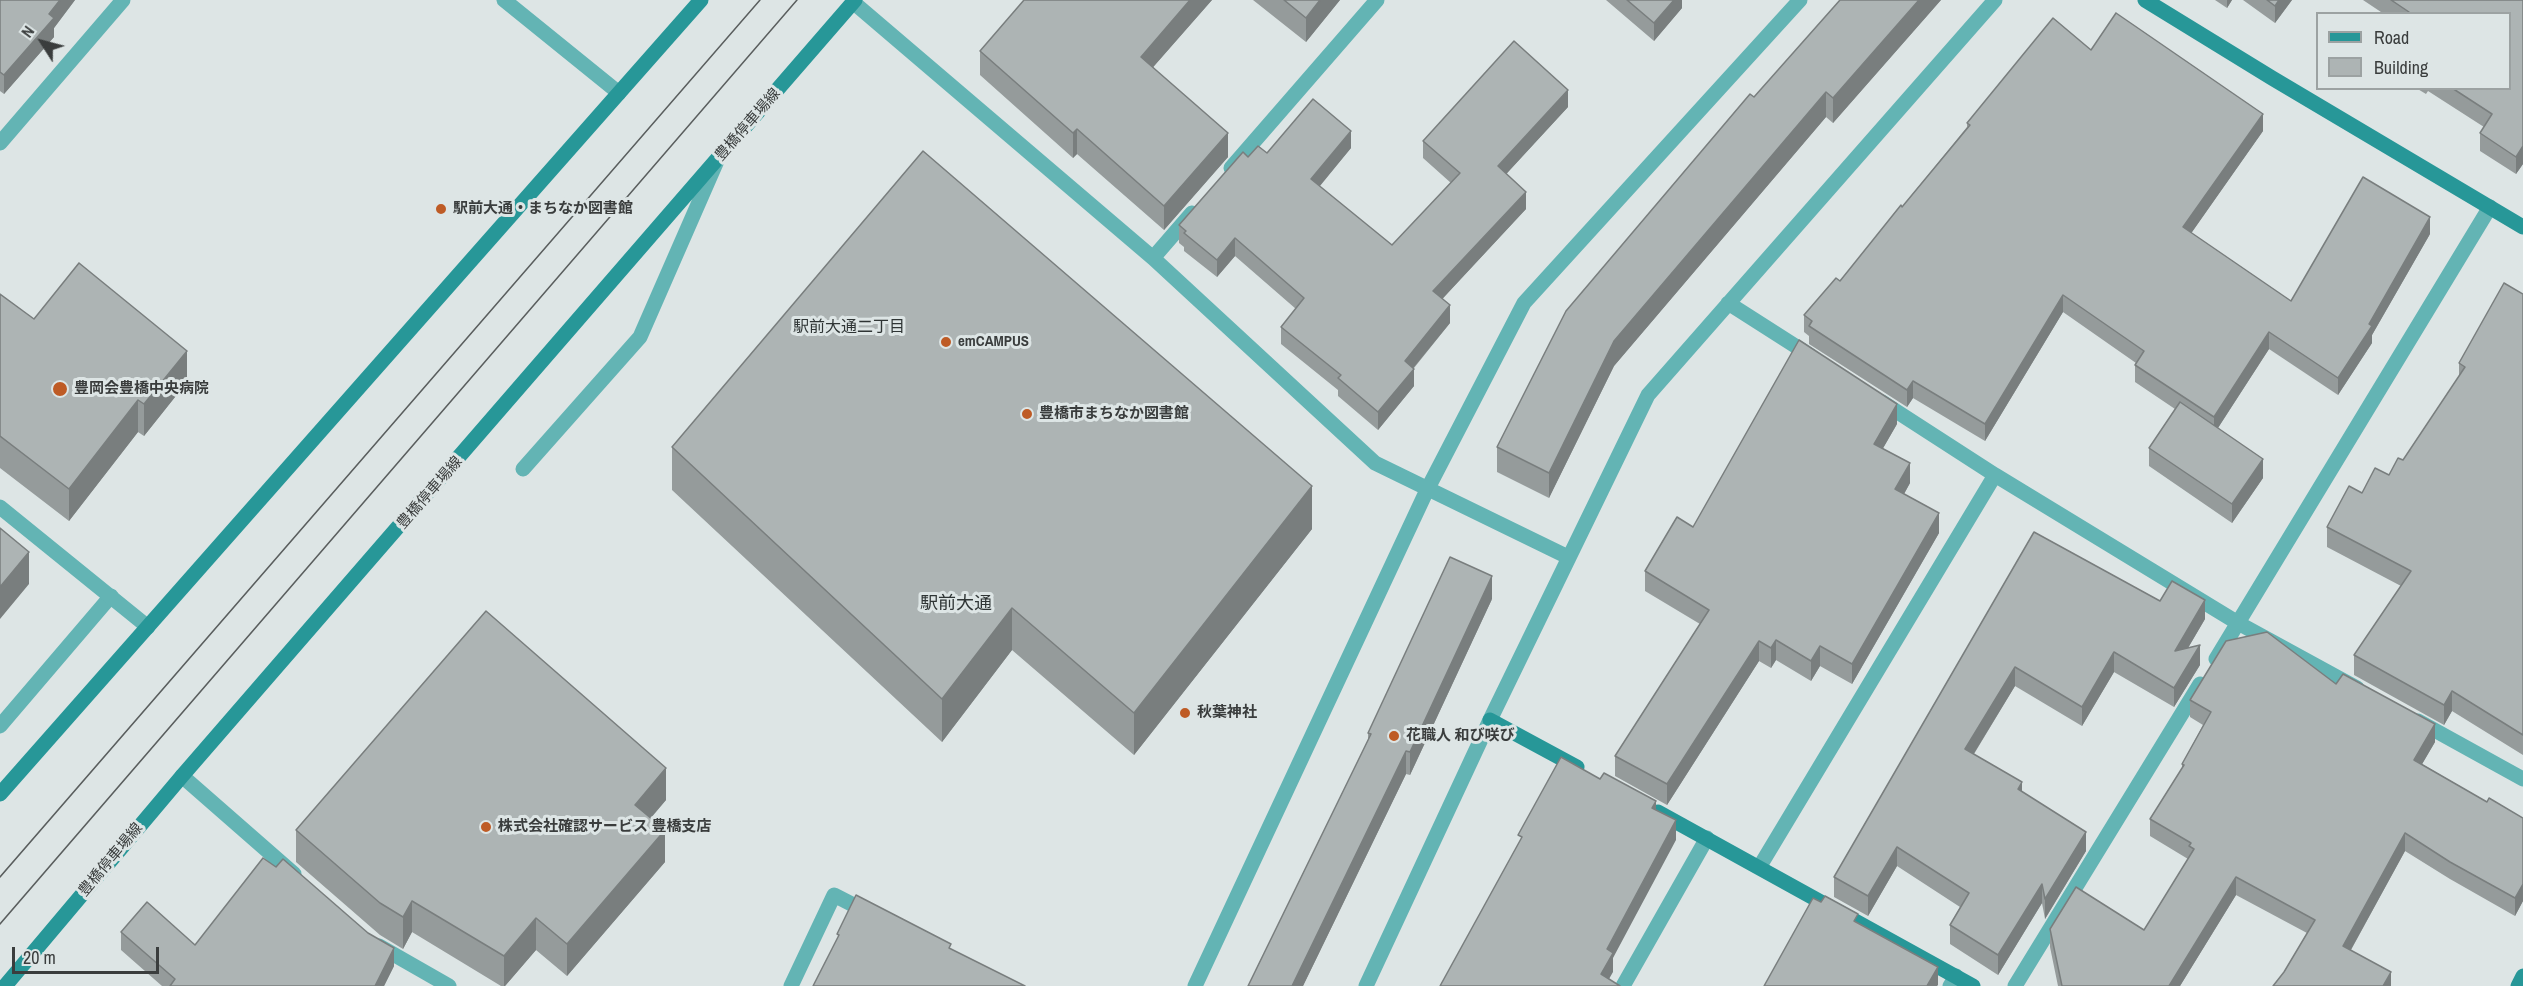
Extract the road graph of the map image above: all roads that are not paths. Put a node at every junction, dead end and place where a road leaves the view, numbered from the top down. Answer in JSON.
{"nodes":[{"id":1,"x":123,"y":0,"type":"edge"},
{"id":2,"x":504,"y":0,"type":"edge"},
{"id":3,"x":701,"y":0,"type":"edge"},
{"id":4,"x":1377,"y":0,"type":"edge"},
{"id":5,"x":1800,"y":0,"type":"edge"},
{"id":6,"x":1995,"y":0,"type":"edge"},
{"id":7,"x":2145,"y":0,"type":"edge"},
{"id":8,"x":854,"y":1,"type":"edge"},
{"id":9,"x":619,"y":93,"type":"junction"},
{"id":10,"x":0,"y":142,"type":"edge"},
{"id":11,"x":717,"y":161,"type":"junction"},
{"id":12,"x":1222,"y":178,"type":"edge"},
{"id":13,"x":1199,"y":205,"type":"edge"},
{"id":14,"x":2490,"y":207,"type":"junction"},
{"id":15,"x":2523,"y":227,"type":"edge"},
{"id":16,"x":1153,"y":258,"type":"junction"},
{"id":17,"x":1728,"y":303,"type":"junction"},
{"id":18,"x":1824,"y":364,"type":"edge"},
{"id":19,"x":1874,"y":397,"type":"edge"},
{"id":20,"x":523,"y":469,"type":"dead end"},
{"id":21,"x":1995,"y":475,"type":"junction"},
{"id":22,"x":1427,"y":490,"type":"junction"},
{"id":23,"x":0,"y":507,"type":"edge"},
{"id":24,"x":1568,"y":557,"type":"junction"},
{"id":25,"x":111,"y":596,"type":"junction"},
{"id":26,"x":2238,"y":622,"type":"junction"},
{"id":27,"x":148,"y":627,"type":"junction"},
{"id":28,"x":2370,"y":695,"type":"edge"},
{"id":29,"x":2401,"y":712,"type":"edge"},
{"id":30,"x":1490,"y":720,"type":"junction"},
{"id":31,"x":0,"y":726,"type":"edge"},
{"id":32,"x":182,"y":776,"type":"junction"},
{"id":33,"x":1595,"y":777,"type":"edge"},
{"id":34,"x":2523,"y":779,"type":"edge"},
{"id":35,"x":0,"y":794,"type":"edge"},
{"id":36,"x":1646,"y":805,"type":"edge"},
{"id":37,"x":1707,"y":838,"type":"junction"},
{"id":38,"x":1760,"y":866,"type":"junction"},
{"id":39,"x":304,"y":882,"type":"edge"},
{"id":40,"x":887,"y":922,"type":"edge"},
{"id":41,"x":365,"y":936,"type":"edge"},
{"id":42,"x":2523,"y":976,"type":"edge"},
{"id":43,"x":1953,"y":981,"type":"edge"},
{"id":44,"x":6,"y":986,"type":"edge"},
{"id":45,"x":449,"y":986,"type":"edge"},
{"id":46,"x":791,"y":986,"type":"edge"},
{"id":47,"x":1195,"y":986,"type":"edge"},
{"id":48,"x":1366,"y":986,"type":"edge"},
{"id":49,"x":1623,"y":986,"type":"edge"},
{"id":50,"x":1973,"y":986,"type":"edge"},
{"id":51,"x":2015,"y":986,"type":"edge"},
{"id":52,"x":2518,"y":986,"type":"edge"}],
"edges":[{"from":1,"to":10,"type":"street"},
{"from":2,"to":9,"type":"street"},
{"from":3,"to":9,"type":"main road"},
{"from":4,"to":12,"type":"street"},
{"from":5,"to":22,"type":"street"},
{"from":6,"to":17,"type":"street"},
{"from":7,"to":14,"type":"main road"},
{"from":8,"to":11,"type":"main road","name":"豊橋停車場線"},
{"from":8,"to":16,"type":"street"},
{"from":9,"to":27,"type":"main road"},
{"from":11,"to":20,"type":"street"},
{"from":11,"to":32,"type":"main road","name":"豊橋停車場線"},
{"from":13,"to":16,"type":"street"},
{"from":14,"to":15,"type":"main road"},
{"from":14,"to":26,"type":"street"},
{"from":16,"to":22,"type":"street"},
{"from":17,"to":18,"type":"street"},
{"from":17,"to":24,"type":"street"},
{"from":19,"to":21,"type":"street"},
{"from":21,"to":26,"type":"street"},
{"from":21,"to":38,"type":"street"},
{"from":22,"to":24,"type":"street"},
{"from":22,"to":47,"type":"street"},
{"from":23,"to":25,"type":"street"},
{"from":24,"to":30,"type":"street"},
{"from":25,"to":27,"type":"street"},
{"from":25,"to":31,"type":"street"},
{"from":26,"to":28,"type":"street"},
{"from":26,"to":51,"type":"street"},
{"from":27,"to":35,"type":"main road"},
{"from":29,"to":34,"type":"street"},
{"from":30,"to":33,"type":"main road"},
{"from":30,"to":48,"type":"street"},
{"from":32,"to":39,"type":"street"},
{"from":32,"to":44,"type":"main road","name":"豊橋停車場線"},
{"from":36,"to":37,"type":"main road"},
{"from":37,"to":38,"type":"main road"},
{"from":37,"to":49,"type":"street"},
{"from":38,"to":43,"type":"main road"},
{"from":40,"to":46,"type":"street"},
{"from":41,"to":45,"type":"street"},
{"from":42,"to":52,"type":"main road"},
{"from":43,"to":50,"type":"main road"}]}
